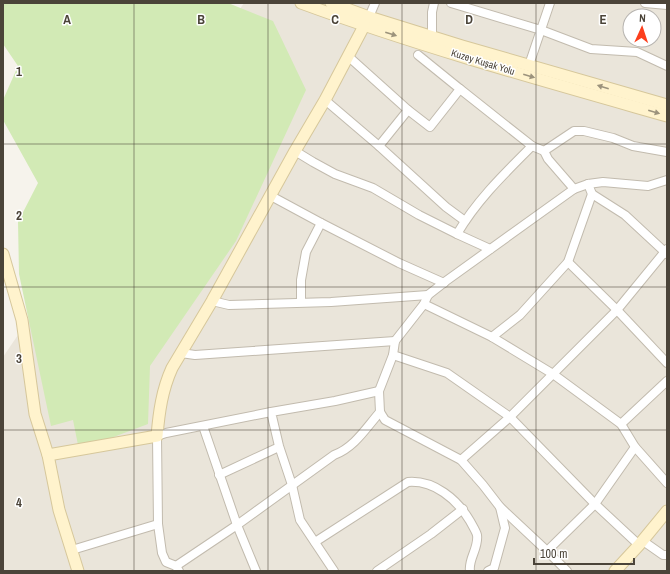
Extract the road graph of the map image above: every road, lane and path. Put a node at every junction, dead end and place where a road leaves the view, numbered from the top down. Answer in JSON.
{"nodes":[{"id":1,"x":301,"y":3,"type":"edge"},
{"id":2,"x":331,"y":3,"type":"edge"},
{"id":3,"x":375,"y":3,"type":"edge"},
{"id":4,"x":434,"y":3,"type":"edge"},
{"id":5,"x":451,"y":3,"type":"edge"},
{"id":6,"x":550,"y":3,"type":"edge"},
{"id":7,"x":645,"y":3,"type":"edge"},
{"id":8,"x":667,"y":5,"type":"edge"},
{"id":9,"x":367,"y":22,"type":"junction"},
{"id":10,"x":541,"y":30,"type":"junction"},
{"id":11,"x":432,"y":36,"type":"junction"},
{"id":12,"x":418,"y":55,"type":"dead end"},
{"id":13,"x":349,"y":57,"type":"junction"},
{"id":14,"x":529,"y":66,"type":"junction"},
{"id":15,"x":667,"y":66,"type":"edge"},
{"id":16,"x":460,"y":89,"type":"junction"},
{"id":17,"x":325,"y":100,"type":"junction"},
{"id":18,"x":667,"y":105,"type":"edge"},
{"id":19,"x":408,"y":110,"type":"junction"},
{"id":20,"x":667,"y":116,"type":"edge"},
{"id":21,"x":379,"y":146,"type":"junction"},
{"id":22,"x":532,"y":146,"type":"junction"},
{"id":23,"x":295,"y":151,"type":"junction"},
{"id":24,"x":544,"y":151,"type":"junction"},
{"id":25,"x":667,"y":152,"type":"edge"},
{"id":26,"x":667,"y":180,"type":"edge"},
{"id":27,"x":588,"y":184,"type":"junction"},
{"id":28,"x":574,"y":189,"type":"junction"},
{"id":29,"x":592,"y":194,"type":"junction"},
{"id":30,"x":271,"y":196,"type":"junction"},
{"id":31,"x":465,"y":221,"type":"junction"},
{"id":32,"x":321,"y":223,"type":"junction"},
{"id":33,"x":457,"y":234,"type":"junction"},
{"id":34,"x":490,"y":249,"type":"junction"},
{"id":35,"x":666,"y":252,"type":"edge"},
{"id":36,"x":3,"y":254,"type":"edge"},
{"id":37,"x":568,"y":262,"type":"junction"},
{"id":38,"x":444,"y":283,"type":"junction"},
{"id":39,"x":428,"y":295,"type":"junction"},
{"id":40,"x":212,"y":301,"type":"junction"},
{"id":41,"x":301,"y":302,"type":"junction"},
{"id":42,"x":424,"y":304,"type":"junction"},
{"id":43,"x":617,"y":310,"type":"junction"},
{"id":44,"x":492,"y":337,"type":"junction"},
{"id":45,"x":395,"y":341,"type":"junction"},
{"id":46,"x":181,"y":353,"type":"junction"},
{"id":47,"x":393,"y":355,"type":"junction"},
{"id":48,"x":667,"y":363,"type":"edge"},
{"id":49,"x":553,"y":374,"type":"junction"},
{"id":50,"x":667,"y":381,"type":"edge"},
{"id":51,"x":379,"y":391,"type":"junction"},
{"id":52,"x":271,"y":412,"type":"junction"},
{"id":53,"x":380,"y":412,"type":"junction"},
{"id":54,"x":510,"y":417,"type":"junction"},
{"id":55,"x":621,"y":424,"type":"junction"},
{"id":56,"x":203,"y":426,"type":"junction"},
{"id":57,"x":157,"y":436,"type":"junction"},
{"id":58,"x":279,"y":447,"type":"junction"},
{"id":59,"x":635,"y":447,"type":"junction"},
{"id":60,"x":48,"y":456,"type":"junction"},
{"id":61,"x":461,"y":460,"type":"junction"},
{"id":62,"x":219,"y":475,"type":"junction"},
{"id":63,"x":667,"y":483,"type":"edge"},
{"id":64,"x":292,"y":485,"type":"junction"},
{"id":65,"x":595,"y":504,"type":"junction"},
{"id":66,"x":500,"y":507,"type":"junction"},
{"id":67,"x":463,"y":509,"type":"junction"},
{"id":68,"x":667,"y":511,"type":"edge"},
{"id":69,"x":158,"y":524,"type":"junction"},
{"id":70,"x":237,"y":525,"type":"junction"},
{"id":71,"x":315,"y":542,"type":"junction"},
{"id":72,"x":641,"y":543,"type":"junction"},
{"id":73,"x":72,"y":550,"type":"junction"},
{"id":74,"x":547,"y":551,"type":"junction"},
{"id":75,"x":667,"y":555,"type":"edge"},
{"id":76,"x":178,"y":569,"type":"edge"},
{"id":77,"x":493,"y":570,"type":"edge"},
{"id":78,"x":78,"y":571,"type":"edge"},
{"id":79,"x":256,"y":571,"type":"edge"},
{"id":80,"x":334,"y":571,"type":"edge"},
{"id":81,"x":377,"y":571,"type":"edge"},
{"id":82,"x":470,"y":571,"type":"edge"},
{"id":83,"x":567,"y":571,"type":"edge"},
{"id":84,"x":615,"y":571,"type":"edge"}],
"edges":[{"from":1,"to":9,"type":"street","name":"Kuzey Kuşak Yolu"},
{"from":2,"to":9,"type":"street","name":"Kuzey Kuşak Yolu"},
{"from":3,"to":9,"type":"street"},
{"from":4,"to":11,"type":"street"},
{"from":5,"to":10,"type":"street"},
{"from":6,"to":10,"type":"street"},
{"from":7,"to":8,"type":"street"},
{"from":9,"to":11,"type":"street","name":"Kuzey Kuşak Yolu"},
{"from":9,"to":13,"type":"street"},
{"from":9,"to":20,"type":"street","name":"Kuzey Kuşak Yolu","one_way":true},
{"from":10,"to":14,"type":"street"},
{"from":10,"to":15,"type":"street"},
{"from":11,"to":14,"type":"street","name":"Kuzey Kuşak Yolu"},
{"from":12,"to":16,"type":"street"},
{"from":13,"to":17,"type":"street"},
{"from":13,"to":19,"type":"street"},
{"from":18,"to":14,"type":"street","name":"Kuzey Kuşak Yolu","one_way":true},
{"from":16,"to":19,"type":"street"},
{"from":16,"to":22,"type":"street"},
{"from":17,"to":21,"type":"street"},
{"from":17,"to":23,"type":"street"},
{"from":19,"to":21,"type":"street"},
{"from":21,"to":31,"type":"street"},
{"from":22,"to":24,"type":"street"},
{"from":22,"to":31,"type":"street"},
{"from":23,"to":30,"type":"street"},
{"from":23,"to":33,"type":"street"},
{"from":24,"to":25,"type":"street"},
{"from":24,"to":28,"type":"street"},
{"from":26,"to":27,"type":"street"},
{"from":27,"to":28,"type":"street"},
{"from":27,"to":29,"type":"street"},
{"from":28,"to":34,"type":"street"},
{"from":29,"to":35,"type":"street"},
{"from":29,"to":37,"type":"street"},
{"from":30,"to":32,"type":"street"},
{"from":30,"to":40,"type":"street"},
{"from":31,"to":33,"type":"street"},
{"from":32,"to":38,"type":"street"},
{"from":32,"to":41,"type":"street"},
{"from":33,"to":34,"type":"street"},
{"from":34,"to":38,"type":"street"},
{"from":35,"to":43,"type":"street"},
{"from":36,"to":60,"type":"street"},
{"from":37,"to":43,"type":"street"},
{"from":37,"to":44,"type":"street"},
{"from":38,"to":39,"type":"street"},
{"from":39,"to":41,"type":"street"},
{"from":39,"to":42,"type":"street"},
{"from":40,"to":41,"type":"street"},
{"from":40,"to":46,"type":"street"},
{"from":42,"to":44,"type":"street"},
{"from":42,"to":45,"type":"street"},
{"from":43,"to":48,"type":"street"},
{"from":43,"to":49,"type":"street"},
{"from":44,"to":49,"type":"street"},
{"from":45,"to":46,"type":"street"},
{"from":45,"to":47,"type":"street"},
{"from":46,"to":57,"type":"street"},
{"from":47,"to":51,"type":"street"},
{"from":47,"to":54,"type":"street"},
{"from":49,"to":54,"type":"street"},
{"from":49,"to":55,"type":"street"},
{"from":50,"to":55,"type":"street"},
{"from":51,"to":52,"type":"street"},
{"from":51,"to":53,"type":"street"},
{"from":52,"to":56,"type":"street"},
{"from":52,"to":58,"type":"street"},
{"from":53,"to":61,"type":"street"},
{"from":53,"to":64,"type":"street"},
{"from":54,"to":61,"type":"street"},
{"from":54,"to":65,"type":"street"},
{"from":55,"to":59,"type":"street"},
{"from":56,"to":57,"type":"street"},
{"from":56,"to":62,"type":"street"},
{"from":57,"to":60,"type":"street"},
{"from":57,"to":69,"type":"street"},
{"from":58,"to":62,"type":"street"},
{"from":58,"to":64,"type":"street"},
{"from":59,"to":63,"type":"street"},
{"from":59,"to":65,"type":"street"},
{"from":60,"to":73,"type":"street"},
{"from":61,"to":66,"type":"street"},
{"from":62,"to":70,"type":"street"},
{"from":64,"to":70,"type":"street"},
{"from":64,"to":71,"type":"street"},
{"from":65,"to":72,"type":"street"},
{"from":65,"to":74,"type":"street"},
{"from":66,"to":74,"type":"street"},
{"from":66,"to":77,"type":"street"},
{"from":67,"to":71,"type":"street"},
{"from":67,"to":81,"type":"street"},
{"from":67,"to":82,"type":"street"},
{"from":68,"to":72,"type":"street"},
{"from":69,"to":73,"type":"street"},
{"from":69,"to":76,"type":"street"},
{"from":70,"to":76,"type":"street"},
{"from":70,"to":79,"type":"street"},
{"from":71,"to":80,"type":"street"},
{"from":72,"to":75,"type":"street"},
{"from":72,"to":84,"type":"street"},
{"from":73,"to":78,"type":"street"},
{"from":74,"to":83,"type":"street"}]}
